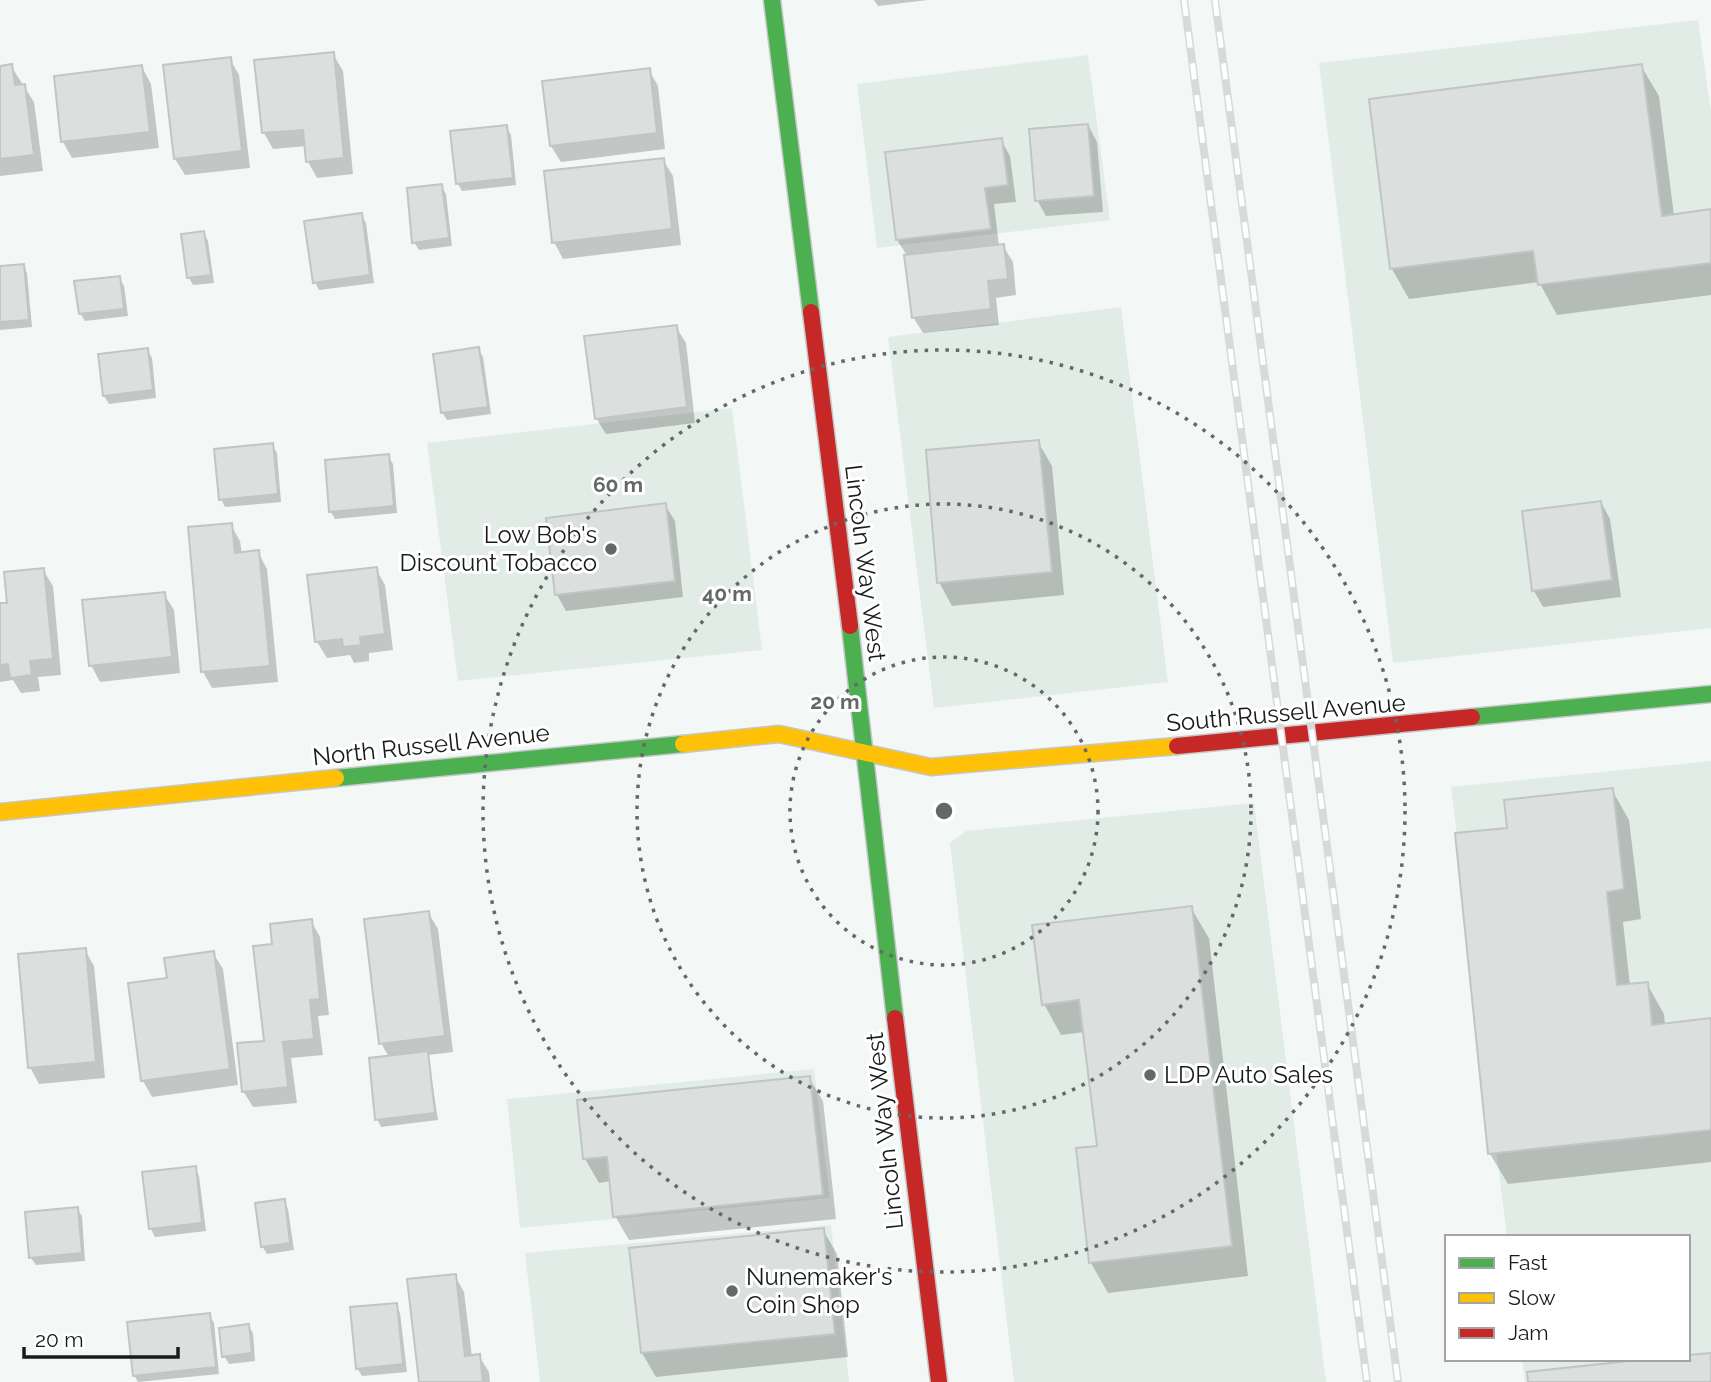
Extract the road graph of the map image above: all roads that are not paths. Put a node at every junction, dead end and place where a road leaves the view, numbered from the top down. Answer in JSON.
{"nodes":[{"id":1,"x":772,"y":0,"type":"edge"},
{"id":2,"x":1711,"y":694,"type":"edge"},
{"id":3,"x":866,"y":754,"type":"junction"},
{"id":4,"x":0,"y":812,"type":"edge"},
{"id":5,"x":939,"y":1382,"type":"edge"}],
"edges":[{"from":1,"to":3,"type":"street","name":"Lincoln Way West"},
{"from":2,"to":3,"type":"street","name":"South Russell Avenue"},
{"from":3,"to":4,"type":"street","name":"North Russell Avenue"},
{"from":3,"to":5,"type":"street","name":"Lincoln Way West"}]}
